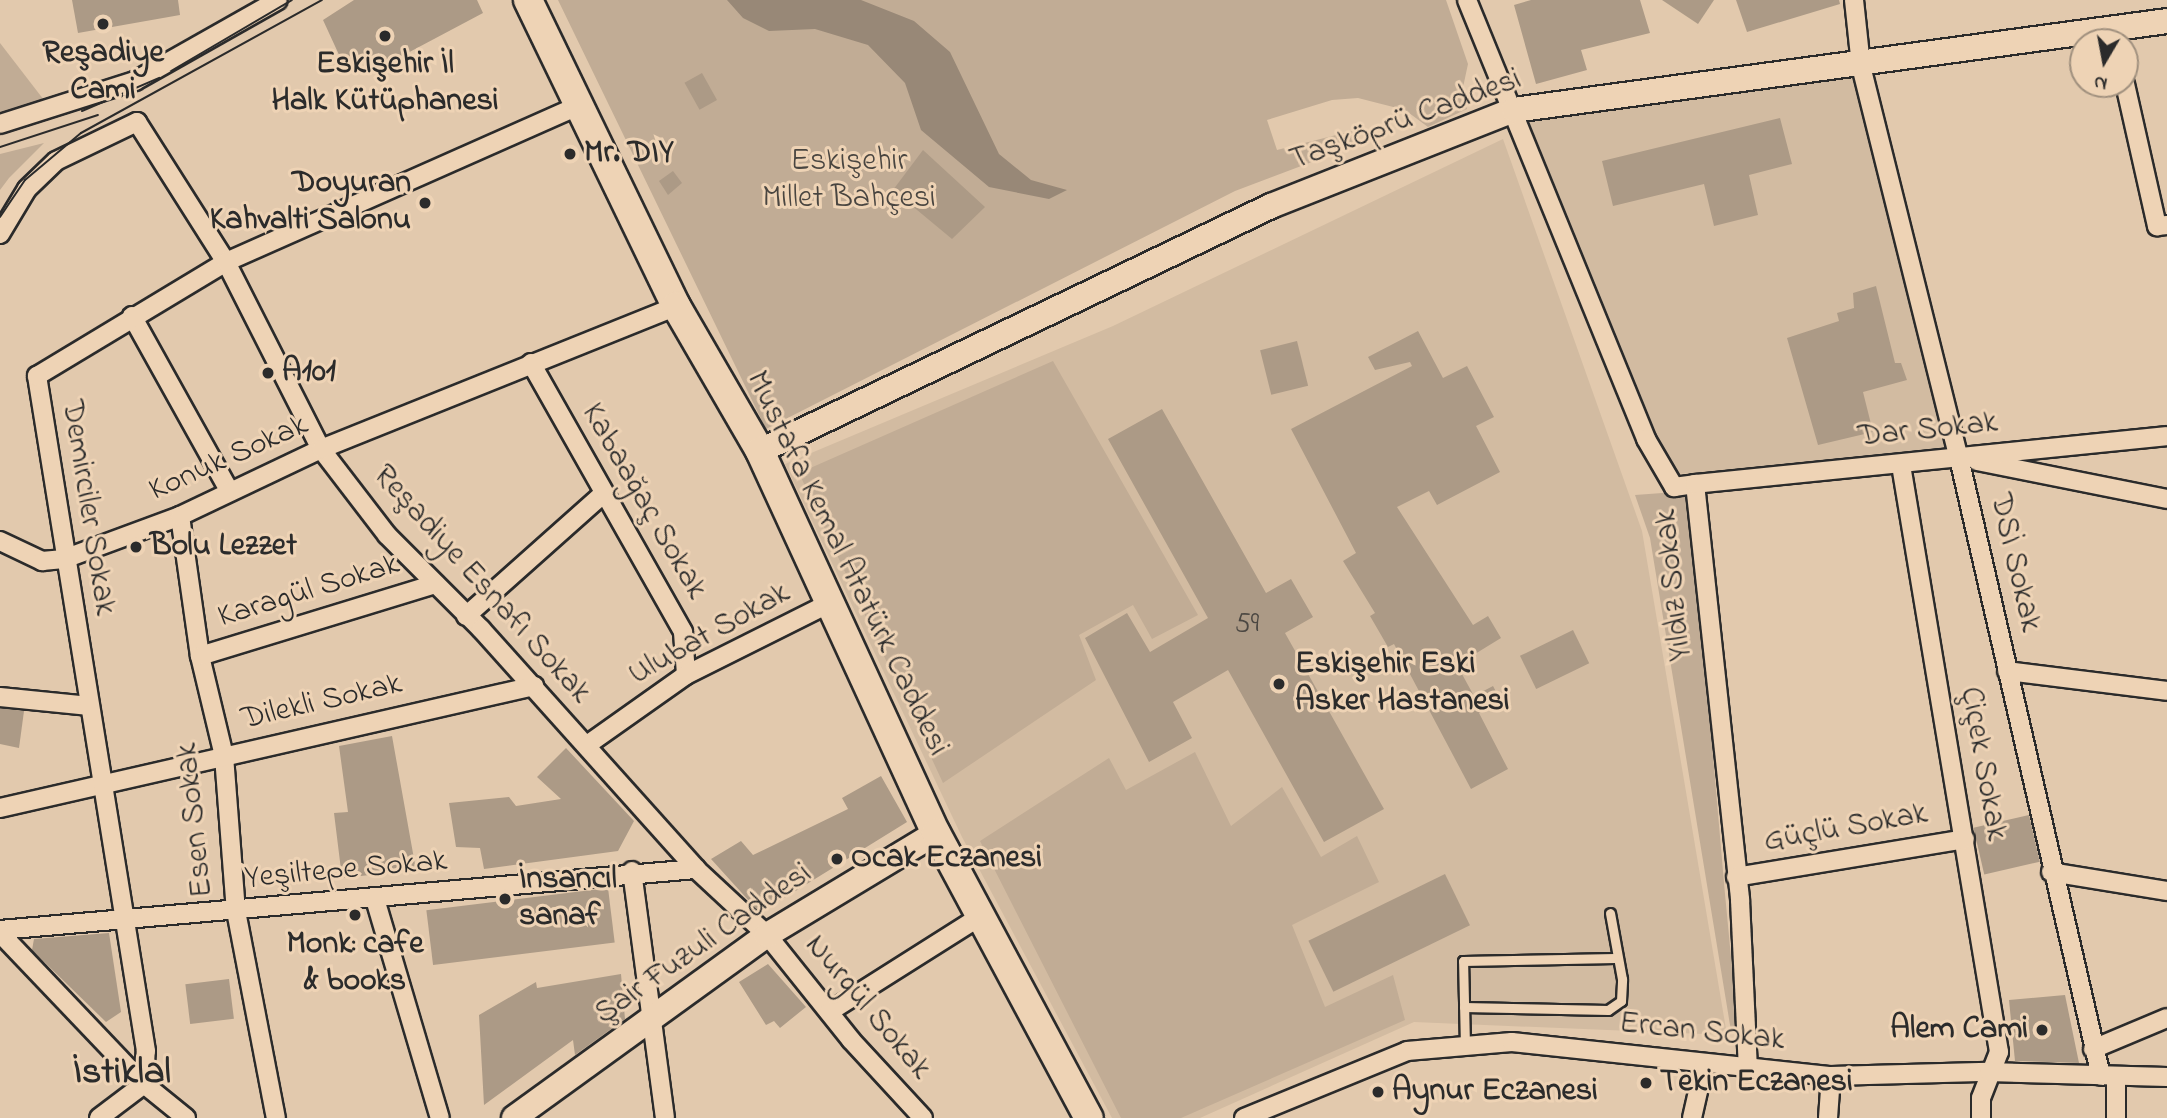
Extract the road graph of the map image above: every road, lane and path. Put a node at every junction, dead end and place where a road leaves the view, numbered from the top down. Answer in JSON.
{"nodes":[{"id":1,"x":278,"y":0,"type":"edge"},
{"id":2,"x":528,"y":0,"type":"edge"},
{"id":3,"x":1467,"y":0,"type":"edge"},
{"id":4,"x":1854,"y":0,"type":"edge"},
{"id":5,"x":2167,"y":20,"type":"edge"},
{"id":6,"x":2139,"y":28,"type":"edge"},
{"id":7,"x":2069,"y":41,"type":"edge"},
{"id":8,"x":1861,"y":66,"type":"junction"},
{"id":9,"x":2128,"y":98,"type":"edge"},
{"id":10,"x":580,"y":105,"type":"junction"},
{"id":11,"x":1514,"y":110,"type":"junction"},
{"id":12,"x":0,"y":124,"type":"edge"},
{"id":13,"x":2167,"y":225,"type":"edge"},
{"id":14,"x":0,"y":234,"type":"edge"},
{"id":15,"x":226,"y":262,"type":"junction"},
{"id":16,"x":676,"y":306,"type":"junction"},
{"id":17,"x":132,"y":316,"type":"junction"},
{"id":18,"x":531,"y":363,"type":"junction"},
{"id":19,"x":2167,"y":436,"type":"edge"},
{"id":20,"x":321,"y":449,"type":"junction"},
{"id":21,"x":760,"y":451,"type":"junction"},
{"id":22,"x":1959,"y":458,"type":"junction"},
{"id":23,"x":1901,"y":465,"type":"junction"},
{"id":24,"x":1695,"y":484,"type":"junction"},
{"id":25,"x":230,"y":492,"type":"junction"},
{"id":26,"x":602,"y":495,"type":"junction"},
{"id":27,"x":2167,"y":499,"type":"edge"},
{"id":28,"x":180,"y":516,"type":"junction"},
{"id":29,"x":0,"y":541,"type":"edge"},
{"id":30,"x":64,"y":559,"type":"junction"},
{"id":31,"x":435,"y":584,"type":"junction"},
{"id":32,"x":830,"y":603,"type":"junction"},
{"id":33,"x":466,"y":615,"type":"junction"},
{"id":34,"x":201,"y":656,"type":"junction"},
{"id":35,"x":2007,"y":671,"type":"junction"},
{"id":36,"x":686,"y":675,"type":"junction"},
{"id":37,"x":534,"y":686,"type":"junction"},
{"id":38,"x":2167,"y":691,"type":"edge"},
{"id":39,"x":0,"y":697,"type":"edge"},
{"id":40,"x":90,"y":706,"type":"junction"},
{"id":41,"x":587,"y":745,"type":"junction"},
{"id":42,"x":224,"y":756,"type":"junction"},
{"id":43,"x":104,"y":781,"type":"junction"},
{"id":44,"x":0,"y":808,"type":"edge"},
{"id":45,"x":936,"y":833,"type":"junction"},
{"id":46,"x":1965,"y":839,"type":"junction"},
{"id":47,"x":696,"y":869,"type":"junction"},
{"id":48,"x":632,"y":872,"type":"junction"},
{"id":49,"x":2051,"y":872,"type":"junction"},
{"id":50,"x":1735,"y":877,"type":"junction"},
{"id":51,"x":2167,"y":891,"type":"edge"},
{"id":52,"x":375,"y":899,"type":"junction"},
{"id":53,"x":236,"y":911,"type":"junction"},
{"id":54,"x":1610,"y":913,"type":"dead end"},
{"id":55,"x":979,"y":917,"type":"junction"},
{"id":56,"x":124,"y":922,"type":"junction"},
{"id":57,"x":0,"y":931,"type":"edge"},
{"id":58,"x":768,"y":935,"type":"junction"},
{"id":59,"x":1615,"y":958,"type":"junction"},
{"id":60,"x":1464,"y":1007,"type":"junction"},
{"id":61,"x":829,"y":1012,"type":"junction"},
{"id":62,"x":2167,"y":1018,"type":"edge"},
{"id":63,"x":654,"y":1021,"type":"junction"},
{"id":64,"x":1465,"y":1046,"type":"junction"},
{"id":65,"x":2093,"y":1049,"type":"junction"},
{"id":66,"x":1703,"y":1065,"type":"junction"},
{"id":67,"x":1748,"y":1068,"type":"junction"},
{"id":68,"x":1989,"y":1072,"type":"junction"},
{"id":69,"x":1831,"y":1076,"type":"junction"},
{"id":70,"x":2109,"y":1076,"type":"junction"},
{"id":71,"x":2167,"y":1077,"type":"edge"},
{"id":72,"x":144,"y":1084,"type":"junction"},
{"id":73,"x":99,"y":1118,"type":"edge"},
{"id":74,"x":186,"y":1118,"type":"edge"},
{"id":75,"x":276,"y":1118,"type":"edge"},
{"id":76,"x":440,"y":1118,"type":"edge"},
{"id":77,"x":514,"y":1118,"type":"edge"},
{"id":78,"x":665,"y":1118,"type":"edge"},
{"id":79,"x":923,"y":1118,"type":"edge"},
{"id":80,"x":1089,"y":1118,"type":"edge"},
{"id":81,"x":1244,"y":1118,"type":"edge"},
{"id":82,"x":1692,"y":1118,"type":"edge"},
{"id":83,"x":1828,"y":1118,"type":"edge"},
{"id":84,"x":1981,"y":1118,"type":"edge"},
{"id":85,"x":2116,"y":1118,"type":"edge"}],
"edges":[{"from":1,"to":12,"type":"street"},
{"from":2,"to":10,"type":"main road","name":"Mustafa Kemal Atatürk Caddesi"},
{"from":3,"to":11,"type":"street"},
{"from":4,"to":8,"type":"street","name":"DSİ Sokak"},
{"from":5,"to":6,"type":"main road","name":"Taşköprü Caddesi"},
{"from":7,"to":8,"type":"main road","name":"Taşköprü Caddesi"},
{"from":8,"to":11,"type":"main road","name":"Taşköprü Caddesi"},
{"from":8,"to":22,"type":"street","name":"DSİ Sokak"},
{"from":9,"to":13,"type":"street"},
{"from":10,"to":15,"type":"street","name":"Demirciler Sokak"},
{"from":10,"to":16,"type":"main road","name":"Mustafa Kemal Atatürk Caddesi"},
{"from":11,"to":21,"type":"main road","name":"Taşköprü Caddesi"},
{"from":11,"to":24,"type":"street","name":"Yıldız Sokak"},
{"from":14,"to":15,"type":"street","name":"Reşadiye Esnafı Sokak"},
{"from":15,"to":17,"type":"street","name":"Demirciler Sokak"},
{"from":15,"to":20,"type":"street","name":"Reşadiye Esnafı Sokak"},
{"from":16,"to":18,"type":"street","name":"Konuk Sokak"},
{"from":16,"to":21,"type":"main road","name":"Mustafa Kemal Atatürk Caddesi"},
{"from":17,"to":25,"type":"street"},
{"from":17,"to":30,"type":"street","name":"Demirciler Sokak"},
{"from":18,"to":20,"type":"street","name":"Konuk Sokak"},
{"from":18,"to":26,"type":"street","name":"Kabaağaç Sokak"},
{"from":19,"to":22,"type":"street","name":"Dar Sokak"},
{"from":20,"to":25,"type":"street","name":"Konuk Sokak"},
{"from":20,"to":31,"type":"street","name":"Reşadiye Esnafı Sokak"},
{"from":21,"to":32,"type":"main road","name":"Mustafa Kemal Atatürk Caddesi"},
{"from":22,"to":23,"type":"street","name":"Dar Sokak"},
{"from":22,"to":27,"type":"street"},
{"from":22,"to":35,"type":"street","name":"DSİ Sokak"},
{"from":23,"to":24,"type":"street","name":"Dar Sokak"},
{"from":23,"to":46,"type":"street","name":"Çiçek Sokak"},
{"from":24,"to":50,"type":"street","name":"Yıldız Sokak"},
{"from":25,"to":28,"type":"street","name":"Konuk Sokak"},
{"from":26,"to":33,"type":"street"},
{"from":26,"to":36,"type":"street","name":"Kabaağaç Sokak"},
{"from":28,"to":30,"type":"street","name":"Konuk Sokak"},
{"from":28,"to":34,"type":"street","name":"Esen Sokak"},
{"from":29,"to":30,"type":"street","name":"Konuk Sokak"},
{"from":30,"to":40,"type":"street","name":"Demirciler Sokak"},
{"from":31,"to":33,"type":"street","name":"Reşadiye Esnafı Sokak"},
{"from":31,"to":34,"type":"street","name":"Karagül Sokak"},
{"from":32,"to":36,"type":"street","name":"Ulubat Sokak"},
{"from":32,"to":45,"type":"main road","name":"Mustafa Kemal Atatürk Caddesi"},
{"from":33,"to":37,"type":"street","name":"Reşadiye Esnafı Sokak"},
{"from":34,"to":42,"type":"street","name":"Esen Sokak"},
{"from":35,"to":38,"type":"street"},
{"from":35,"to":49,"type":"street","name":"DSİ Sokak"},
{"from":36,"to":41,"type":"street","name":"Ulubat Sokak"},
{"from":37,"to":41,"type":"street","name":"Reşadiye Esnafı Sokak"},
{"from":37,"to":42,"type":"street","name":"Dilekli Sokak"},
{"from":39,"to":40,"type":"street"},
{"from":40,"to":43,"type":"street","name":"Demirciler Sokak"},
{"from":41,"to":47,"type":"street","name":"Reşadiye Esnafı Sokak"},
{"from":42,"to":43,"type":"street","name":"Dilekli Sokak"},
{"from":42,"to":53,"type":"street","name":"Esen Sokak"},
{"from":43,"to":44,"type":"street","name":"Dilekli Sokak"},
{"from":43,"to":56,"type":"street","name":"Demirciler Sokak"},
{"from":45,"to":55,"type":"main road","name":"Mustafa Kemal Atatürk Caddesi"},
{"from":45,"to":58,"type":"main road","name":"Şair Fuzuli Caddesi"},
{"from":46,"to":50,"type":"street","name":"Güçlü Sokak"},
{"from":46,"to":68,"type":"street","name":"Çiçek Sokak"},
{"from":47,"to":48,"type":"street","name":"Yeşiltepe Sokak"},
{"from":47,"to":58,"type":"street","name":"Reşadiye Esnafı Sokak"},
{"from":48,"to":52,"type":"street","name":"Yeşiltepe Sokak"},
{"from":48,"to":63,"type":"street"},
{"from":49,"to":51,"type":"street"},
{"from":49,"to":65,"type":"street","name":"DSİ Sokak"},
{"from":50,"to":67,"type":"street","name":"Yıldız Sokak"},
{"from":52,"to":53,"type":"street","name":"Yeşiltepe Sokak"},
{"from":52,"to":76,"type":"street"},
{"from":53,"to":56,"type":"street","name":"Yeşiltepe Sokak"},
{"from":53,"to":75,"type":"street","name":"Esen Sokak"},
{"from":54,"to":59,"type":"lane"},
{"from":55,"to":61,"type":"street"},
{"from":55,"to":80,"type":"main road","name":"Mustafa Kemal Atatürk Caddesi"},
{"from":56,"to":57,"type":"street","name":"Yeşiltepe Sokak"},
{"from":56,"to":72,"type":"street","name":"Demirciler Sokak"},
{"from":57,"to":72,"type":"street"},
{"from":58,"to":61,"type":"street","name":"Nurgül Sokak"},
{"from":58,"to":63,"type":"main road","name":"Şair Fuzuli Caddesi"},
{"from":59,"to":60,"type":"lane"},
{"from":59,"to":60,"type":"lane"},
{"from":60,"to":64,"type":"lane"},
{"from":61,"to":79,"type":"street","name":"Nurgül Sokak"},
{"from":62,"to":65,"type":"street"},
{"from":63,"to":77,"type":"main road","name":"Şair Fuzuli Caddesi"},
{"from":63,"to":78,"type":"street"},
{"from":64,"to":66,"type":"street","name":"Ercan Sokak"},
{"from":64,"to":81,"type":"street","name":"Ercan Sokak"},
{"from":65,"to":70,"type":"street","name":"DSİ Sokak"},
{"from":66,"to":67,"type":"street","name":"Ercan Sokak"},
{"from":66,"to":82,"type":"street"},
{"from":67,"to":69,"type":"street","name":"Ercan Sokak"},
{"from":68,"to":69,"type":"street","name":"Ercan Sokak"},
{"from":68,"to":70,"type":"street","name":"Ercan Sokak"},
{"from":68,"to":84,"type":"street","name":"Çiçek Sokak"},
{"from":69,"to":83,"type":"street"},
{"from":70,"to":71,"type":"street","name":"Ercan Sokak"},
{"from":70,"to":85,"type":"street","name":"DSİ Sokak"},
{"from":72,"to":73,"type":"street"},
{"from":72,"to":74,"type":"street"}]}
